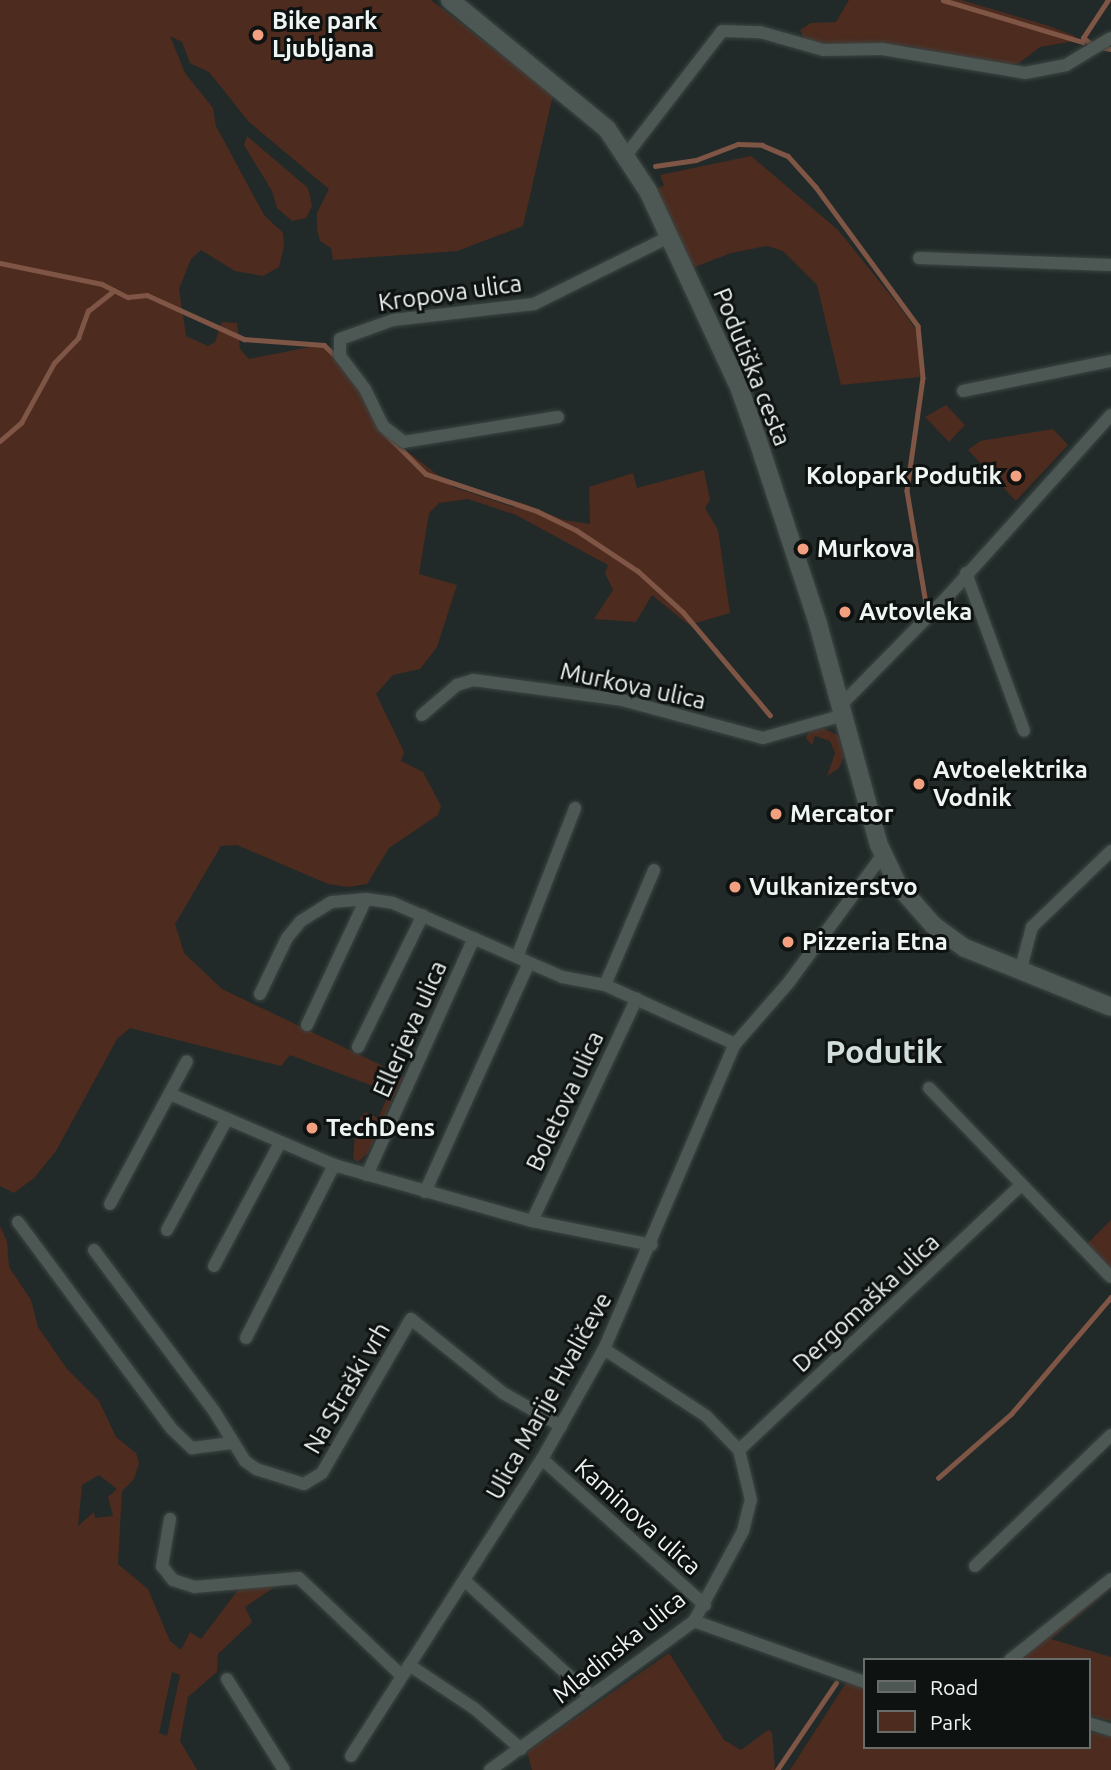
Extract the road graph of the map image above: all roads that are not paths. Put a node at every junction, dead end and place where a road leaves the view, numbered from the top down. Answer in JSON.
{"nodes":[{"id":1,"x":450,"y":0,"type":"edge"},
{"id":2,"x":1109,"y":39,"type":"edge"},
{"id":3,"x":627,"y":154,"type":"junction"},
{"id":4,"x":669,"y":237,"type":"junction"},
{"id":5,"x":919,"y":258,"type":"dead end"},
{"id":6,"x":1111,"y":265,"type":"edge"},
{"id":7,"x":1111,"y":362,"type":"edge"},
{"id":8,"x":963,"y":391,"type":"dead end"},
{"id":9,"x":1111,"y":415,"type":"edge"},
{"id":10,"x":558,"y":417,"type":"dead end"},
{"id":11,"x":966,"y":573,"type":"junction"},
{"id":12,"x":842,"y":710,"type":"junction"},
{"id":13,"x":422,"y":715,"type":"dead end"},
{"id":14,"x":1024,"y":731,"type":"dead end"},
{"id":15,"x":575,"y":808,"type":"dead end"},
{"id":16,"x":1111,"y":852,"type":"edge"},
{"id":17,"x":882,"y":856,"type":"junction"},
{"id":18,"x":654,"y":870,"type":"dead end"},
{"id":19,"x":366,"y":899,"type":"junction"},
{"id":20,"x":423,"y":915,"type":"junction"},
{"id":21,"x":474,"y":939,"type":"junction"},
{"id":22,"x":517,"y":957,"type":"junction"},
{"id":23,"x":528,"y":965,"type":"junction"},
{"id":24,"x":1020,"y":972,"type":"junction"},
{"id":25,"x":605,"y":985,"type":"junction"},
{"id":26,"x":260,"y":995,"type":"dead end"},
{"id":27,"x":637,"y":998,"type":"junction"},
{"id":28,"x":1111,"y":1007,"type":"edge"},
{"id":29,"x":307,"y":1025,"type":"dead end"},
{"id":30,"x":735,"y":1044,"type":"junction"},
{"id":31,"x":358,"y":1047,"type":"dead end"},
{"id":32,"x":187,"y":1061,"type":"dead end"},
{"id":33,"x":929,"y":1088,"type":"dead end"},
{"id":34,"x":170,"y":1094,"type":"junction"},
{"id":35,"x":226,"y":1121,"type":"junction"},
{"id":36,"x":279,"y":1144,"type":"junction"},
{"id":37,"x":334,"y":1165,"type":"junction"},
{"id":38,"x":367,"y":1175,"type":"junction"},
{"id":39,"x":1021,"y":1185,"type":"junction"},
{"id":40,"x":425,"y":1192,"type":"junction"},
{"id":41,"x":110,"y":1205,"type":"dead end"},
{"id":42,"x":532,"y":1221,"type":"junction"},
{"id":43,"x":18,"y":1222,"type":"dead end"},
{"id":44,"x":167,"y":1230,"type":"dead end"},
{"id":45,"x":652,"y":1245,"type":"junction"},
{"id":46,"x":94,"y":1250,"type":"dead end"},
{"id":47,"x":214,"y":1266,"type":"dead end"},
{"id":48,"x":1111,"y":1278,"type":"edge"},
{"id":49,"x":246,"y":1338,"type":"dead end"},
{"id":50,"x":604,"y":1349,"type":"junction"},
{"id":51,"x":561,"y":1426,"type":"junction"},
{"id":52,"x":1111,"y":1435,"type":"edge"},
{"id":53,"x":232,"y":1443,"type":"junction"},
{"id":54,"x":739,"y":1450,"type":"junction"},
{"id":55,"x":542,"y":1459,"type":"junction"},
{"id":56,"x":170,"y":1519,"type":"dead end"},
{"id":57,"x":975,"y":1566,"type":"dead end"},
{"id":58,"x":1111,"y":1579,"type":"edge"},
{"id":59,"x":465,"y":1581,"type":"junction"},
{"id":60,"x":705,"y":1605,"type":"junction"},
{"id":61,"x":694,"y":1621,"type":"junction"},
{"id":62,"x":1012,"y":1658,"type":"edge"},
{"id":63,"x":406,"y":1671,"type":"junction"},
{"id":64,"x":226,"y":1679,"type":"dead end"},
{"id":65,"x":862,"y":1681,"type":"edge"},
{"id":66,"x":592,"y":1696,"type":"junction"},
{"id":67,"x":1090,"y":1724,"type":"edge"},
{"id":68,"x":1111,"y":1730,"type":"edge"},
{"id":69,"x":521,"y":1749,"type":"junction"},
{"id":70,"x":351,"y":1756,"type":"dead end"},
{"id":71,"x":284,"y":1770,"type":"edge"},
{"id":72,"x":490,"y":1770,"type":"edge"}],
"edges":[{"from":1,"to":3,"type":"street","name":"Podutiška cesta"},
{"from":2,"to":3,"type":"street"},
{"from":3,"to":4,"type":"street","name":"Podutiška cesta"},
{"from":4,"to":10,"type":"street","name":"Kropova ulica"},
{"from":4,"to":12,"type":"street","name":"Podutiška cesta"},
{"from":5,"to":6,"type":"street"},
{"from":7,"to":8,"type":"street"},
{"from":9,"to":11,"type":"street"},
{"from":11,"to":12,"type":"street"},
{"from":11,"to":14,"type":"street"},
{"from":12,"to":13,"type":"street","name":"Murkova ulica"},
{"from":12,"to":17,"type":"street","name":"Podutiška cesta"},
{"from":15,"to":22,"type":"street"},
{"from":16,"to":24,"type":"street"},
{"from":17,"to":24,"type":"street","name":"Podutiška cesta"},
{"from":17,"to":30,"type":"street","name":"Ulica Marije Hvaličeve"},
{"from":18,"to":25,"type":"street"},
{"from":19,"to":20,"type":"street","name":"Ellerjeva ulica"},
{"from":19,"to":26,"type":"street","name":"Ellerjeva ulica"},
{"from":19,"to":29,"type":"street"},
{"from":20,"to":21,"type":"street","name":"Ellerjeva ulica"},
{"from":20,"to":31,"type":"street","name":"Ellerjeva ulica"},
{"from":21,"to":22,"type":"street","name":"Ellerjeva ulica"},
{"from":21,"to":38,"type":"street","name":"Ellerjeva ulica"},
{"from":22,"to":23,"type":"street","name":"Ellerjeva ulica"},
{"from":23,"to":25,"type":"street","name":"Ellerjeva ulica"},
{"from":23,"to":40,"type":"street"},
{"from":24,"to":28,"type":"street","name":"Podutiška cesta"},
{"from":25,"to":27,"type":"street","name":"Ellerjeva ulica"},
{"from":27,"to":30,"type":"street","name":"Ellerjeva ulica"},
{"from":27,"to":42,"type":"street","name":"Boletova ulica"},
{"from":30,"to":45,"type":"street","name":"Ulica Marije Hvaličeve"},
{"from":32,"to":34,"type":"street"},
{"from":33,"to":39,"type":"street"},
{"from":34,"to":35,"type":"street"},
{"from":34,"to":41,"type":"street"},
{"from":35,"to":36,"type":"street"},
{"from":35,"to":44,"type":"street"},
{"from":36,"to":37,"type":"street"},
{"from":36,"to":47,"type":"street"},
{"from":37,"to":38,"type":"street"},
{"from":37,"to":49,"type":"street"},
{"from":38,"to":40,"type":"street"},
{"from":39,"to":48,"type":"street"},
{"from":39,"to":54,"type":"street","name":"Dergomaška ulica"},
{"from":40,"to":42,"type":"street"},
{"from":42,"to":45,"type":"street"},
{"from":43,"to":53,"type":"street"},
{"from":45,"to":50,"type":"street","name":"Ulica Marije Hvaličeve"},
{"from":46,"to":53,"type":"street","name":"Na Straški vrh"},
{"from":50,"to":51,"type":"street","name":"Ulica Marije Hvaličeve"},
{"from":50,"to":54,"type":"street"},
{"from":51,"to":53,"type":"street","name":"Na Straški vrh"},
{"from":51,"to":55,"type":"street","name":"Ulica Marije Hvaličeve"},
{"from":52,"to":57,"type":"street"},
{"from":54,"to":60,"type":"street","name":"Mladinska ulica"},
{"from":55,"to":59,"type":"street","name":"Ulica Marije Hvaličeve"},
{"from":55,"to":60,"type":"street","name":"Kaminova ulica"},
{"from":56,"to":63,"type":"street"},
{"from":58,"to":62,"type":"street"},
{"from":59,"to":63,"type":"street","name":"Ulica Marije Hvaličeve"},
{"from":59,"to":66,"type":"street"},
{"from":60,"to":61,"type":"street","name":"Mladinska ulica"},
{"from":61,"to":65,"type":"street"},
{"from":61,"to":66,"type":"street","name":"Mladinska ulica"},
{"from":63,"to":69,"type":"street"},
{"from":63,"to":70,"type":"street","name":"Ulica Marije Hvaličeve"},
{"from":64,"to":71,"type":"street"},
{"from":66,"to":69,"type":"street","name":"Mladinska ulica"},
{"from":67,"to":68,"type":"street"},
{"from":69,"to":72,"type":"street","name":"Mladinska ulica"}]}
